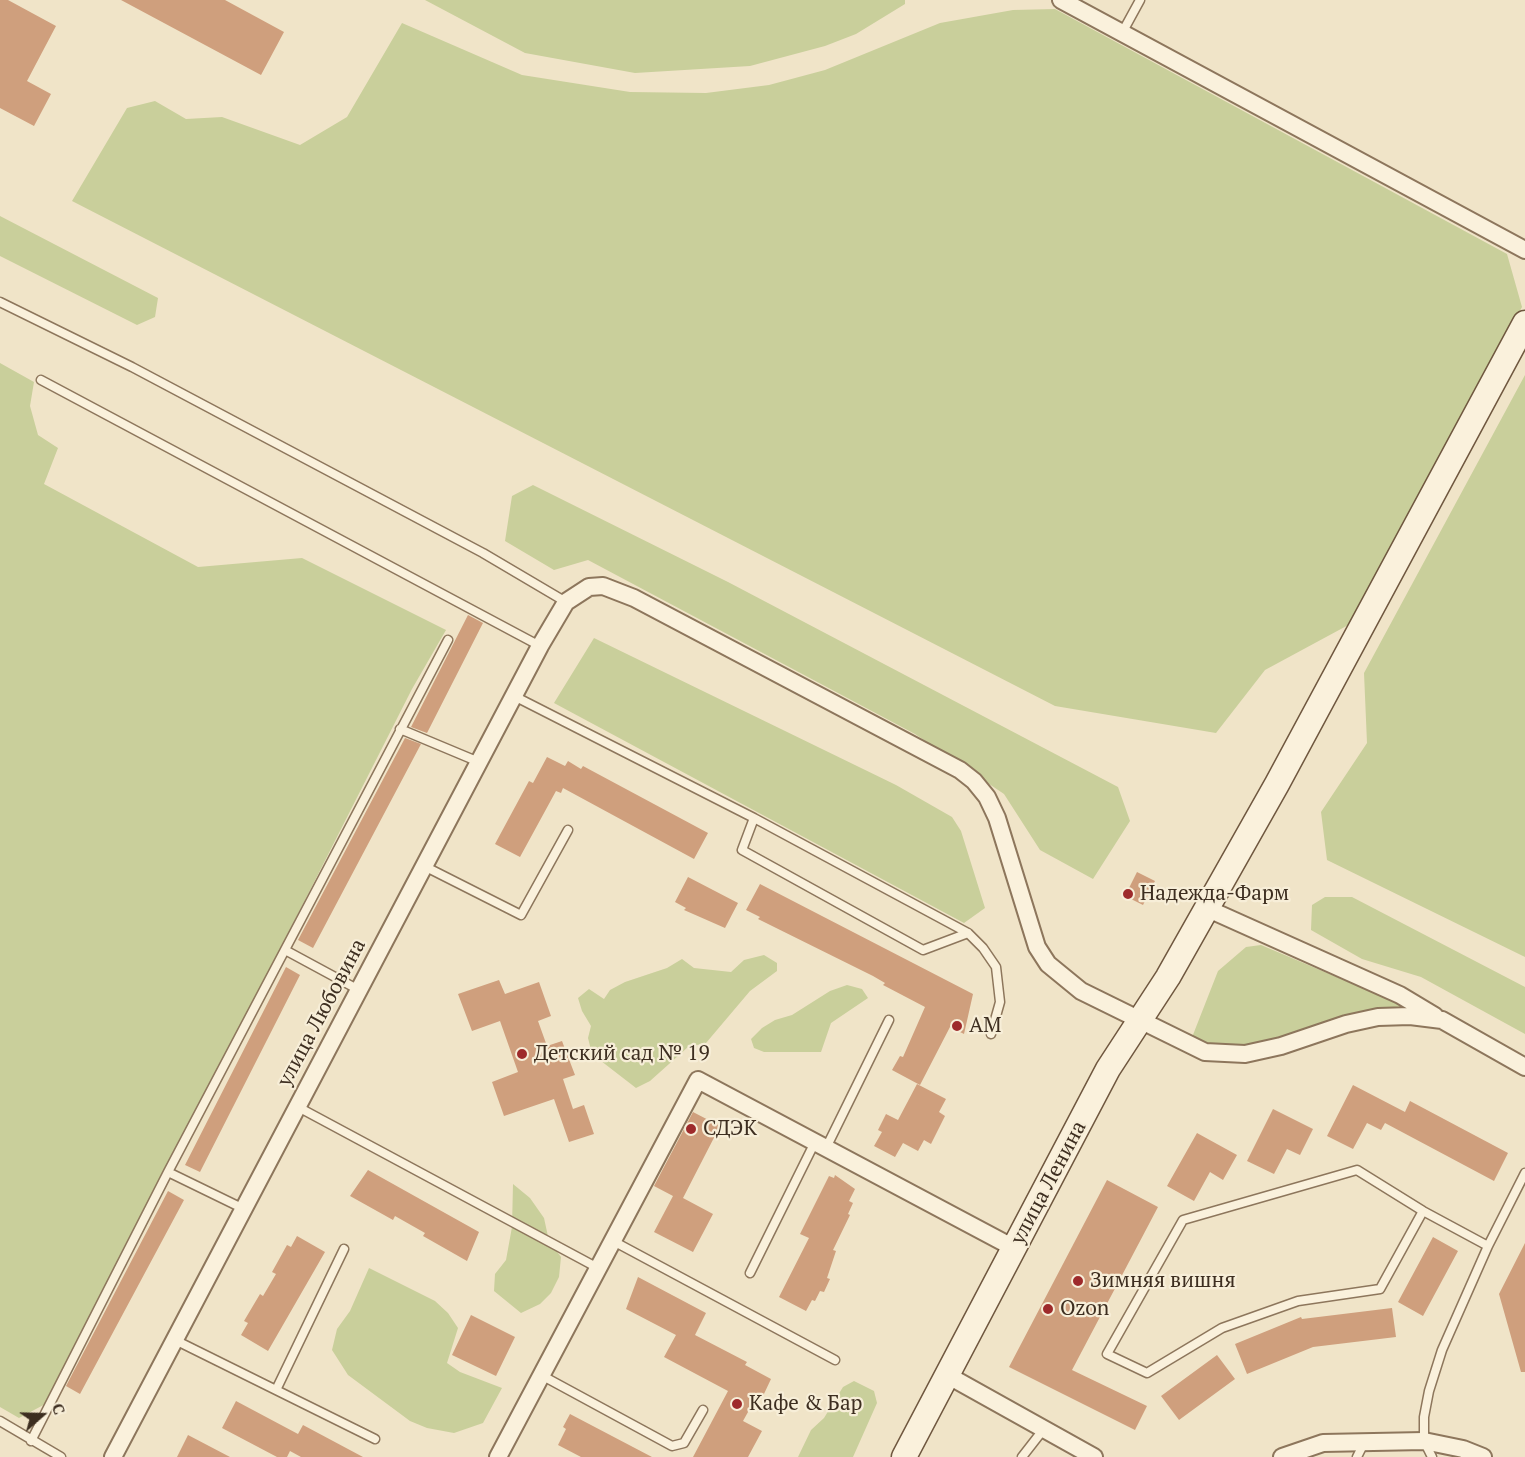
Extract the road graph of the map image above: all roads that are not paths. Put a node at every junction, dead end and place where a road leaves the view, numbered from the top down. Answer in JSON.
{"nodes":[{"id":1,"x":1061,"y":0,"type":"edge"},
{"id":2,"x":1140,"y":0,"type":"edge"},
{"id":3,"x":1122,"y":33,"type":"junction"},
{"id":4,"x":1525,"y":250,"type":"edge"},
{"id":5,"x":0,"y":302,"type":"edge"},
{"id":6,"x":1525,"y":323,"type":"edge"},
{"id":7,"x":40,"y":380,"type":"dead end"},
{"id":8,"x":571,"y":598,"type":"junction"},
{"id":9,"x":448,"y":640,"type":"dead end"},
{"id":10,"x":540,"y":646,"type":"junction"},
{"id":11,"x":514,"y":696,"type":"junction"},
{"id":12,"x":400,"y":729,"type":"junction"},
{"id":13,"x":479,"y":762,"type":"junction"},
{"id":14,"x":754,"y":818,"type":"junction"},
{"id":15,"x":568,"y":830,"type":"dead end"},
{"id":16,"x":424,"y":866,"type":"junction"},
{"id":17,"x":1204,"y":911,"type":"junction"},
{"id":18,"x":968,"y":933,"type":"junction"},
{"id":19,"x":285,"y":950,"type":"junction"},
{"id":20,"x":359,"y":990,"type":"junction"},
{"id":21,"x":889,"y":1020,"type":"dead end"},
{"id":22,"x":1442,"y":1020,"type":"junction"},
{"id":23,"x":1140,"y":1021,"type":"junction"},
{"id":24,"x":991,"y":1034,"type":"dead end"},
{"id":25,"x":1525,"y":1067,"type":"edge"},
{"id":26,"x":298,"y":1107,"type":"junction"},
{"id":27,"x":820,"y":1145,"type":"junction"},
{"id":28,"x":168,"y":1172,"type":"junction"},
{"id":29,"x":1525,"y":1173,"type":"edge"},
{"id":30,"x":1521,"y":1190,"type":"edge"},
{"id":31,"x":244,"y":1209,"type":"junction"},
{"id":32,"x":1423,"y":1211,"type":"junction"},
{"id":33,"x":612,"y":1241,"type":"junction"},
{"id":34,"x":1488,"y":1246,"type":"junction"},
{"id":35,"x":1014,"y":1248,"type":"junction"},
{"id":36,"x":344,"y":1249,"type":"dead end"},
{"id":37,"x":598,"y":1268,"type":"junction"},
{"id":38,"x":750,"y":1273,"type":"dead end"},
{"id":39,"x":175,"y":1340,"type":"junction"},
{"id":40,"x":835,"y":1360,"type":"dead end"},
{"id":41,"x":947,"y":1375,"type":"junction"},
{"id":42,"x":541,"y":1376,"type":"junction"},
{"id":43,"x":276,"y":1390,"type":"junction"},
{"id":44,"x":703,"y":1410,"type":"dead end"},
{"id":45,"x":1,"y":1424,"type":"edge"},
{"id":46,"x":1042,"y":1430,"type":"junction"},
{"id":47,"x":375,"y":1439,"type":"dead end"},
{"id":48,"x":31,"y":1441,"type":"junction"},
{"id":49,"x":1424,"y":1441,"type":"junction"},
{"id":50,"x":1360,"y":1450,"type":"edge"},
{"id":51,"x":61,"y":1457,"type":"edge"},
{"id":52,"x":113,"y":1457,"type":"edge"},
{"id":53,"x":498,"y":1457,"type":"edge"},
{"id":54,"x":904,"y":1457,"type":"edge"},
{"id":55,"x":1022,"y":1457,"type":"edge"},
{"id":56,"x":1094,"y":1457,"type":"edge"},
{"id":57,"x":1283,"y":1457,"type":"edge"},
{"id":58,"x":1432,"y":1457,"type":"edge"},
{"id":59,"x":1483,"y":1457,"type":"edge"}],
"edges":[{"from":1,"to":3,"type":"street"},
{"from":2,"to":3,"type":"lane"},
{"from":3,"to":4,"type":"street"},
{"from":5,"to":8,"type":"lane"},
{"from":6,"to":17,"type":"main road","name":"улица Ленина"},
{"from":7,"to":10,"type":"lane"},
{"from":8,"to":10,"type":"street","name":"улица Любовина"},
{"from":8,"to":23,"type":"street"},
{"from":9,"to":12,"type":"lane"},
{"from":10,"to":11,"type":"street","name":"улица Любовина"},
{"from":11,"to":13,"type":"street","name":"улица Любовина"},
{"from":11,"to":14,"type":"lane"},
{"from":12,"to":13,"type":"lane"},
{"from":12,"to":19,"type":"lane"},
{"from":13,"to":16,"type":"street","name":"улица Любовина"},
{"from":14,"to":18,"type":"lane"},
{"from":14,"to":18,"type":"lane"},
{"from":15,"to":16,"type":"lane"},
{"from":16,"to":20,"type":"street","name":"улица Любовина"},
{"from":17,"to":22,"type":"street"},
{"from":17,"to":23,"type":"main road","name":"улица Ленина"},
{"from":18,"to":24,"type":"lane"},
{"from":19,"to":20,"type":"lane"},
{"from":19,"to":28,"type":"lane"},
{"from":20,"to":26,"type":"street","name":"улица Любовина"},
{"from":21,"to":27,"type":"lane"},
{"from":22,"to":23,"type":"street"},
{"from":22,"to":25,"type":"street"},
{"from":23,"to":35,"type":"main road","name":"улица Ленина"},
{"from":26,"to":31,"type":"street","name":"улица Любовина"},
{"from":26,"to":37,"type":"lane"},
{"from":27,"to":33,"type":"street"},
{"from":27,"to":35,"type":"street"},
{"from":27,"to":38,"type":"lane"},
{"from":28,"to":31,"type":"lane"},
{"from":28,"to":48,"type":"lane"},
{"from":29,"to":30,"type":"lane"},
{"from":30,"to":34,"type":"lane"},
{"from":31,"to":39,"type":"street","name":"улица Любовина"},
{"from":32,"to":32,"type":"lane"},
{"from":32,"to":34,"type":"lane"},
{"from":33,"to":37,"type":"street"},
{"from":33,"to":40,"type":"lane"},
{"from":34,"to":49,"type":"lane"},
{"from":35,"to":41,"type":"main road","name":"улица Ленина"},
{"from":36,"to":43,"type":"lane"},
{"from":37,"to":42,"type":"street"},
{"from":39,"to":43,"type":"lane"},
{"from":39,"to":52,"type":"street","name":"улица Любовина"},
{"from":41,"to":46,"type":"street"},
{"from":41,"to":54,"type":"main road","name":"улица Ленина"},
{"from":42,"to":44,"type":"lane"},
{"from":42,"to":53,"type":"street"},
{"from":43,"to":47,"type":"lane"},
{"from":45,"to":48,"type":"lane"},
{"from":46,"to":55,"type":"lane"},
{"from":46,"to":56,"type":"street"},
{"from":48,"to":51,"type":"lane"},
{"from":49,"to":50,"type":"street"},
{"from":49,"to":58,"type":"lane"},
{"from":49,"to":59,"type":"street"},
{"from":50,"to":57,"type":"street"}]}
